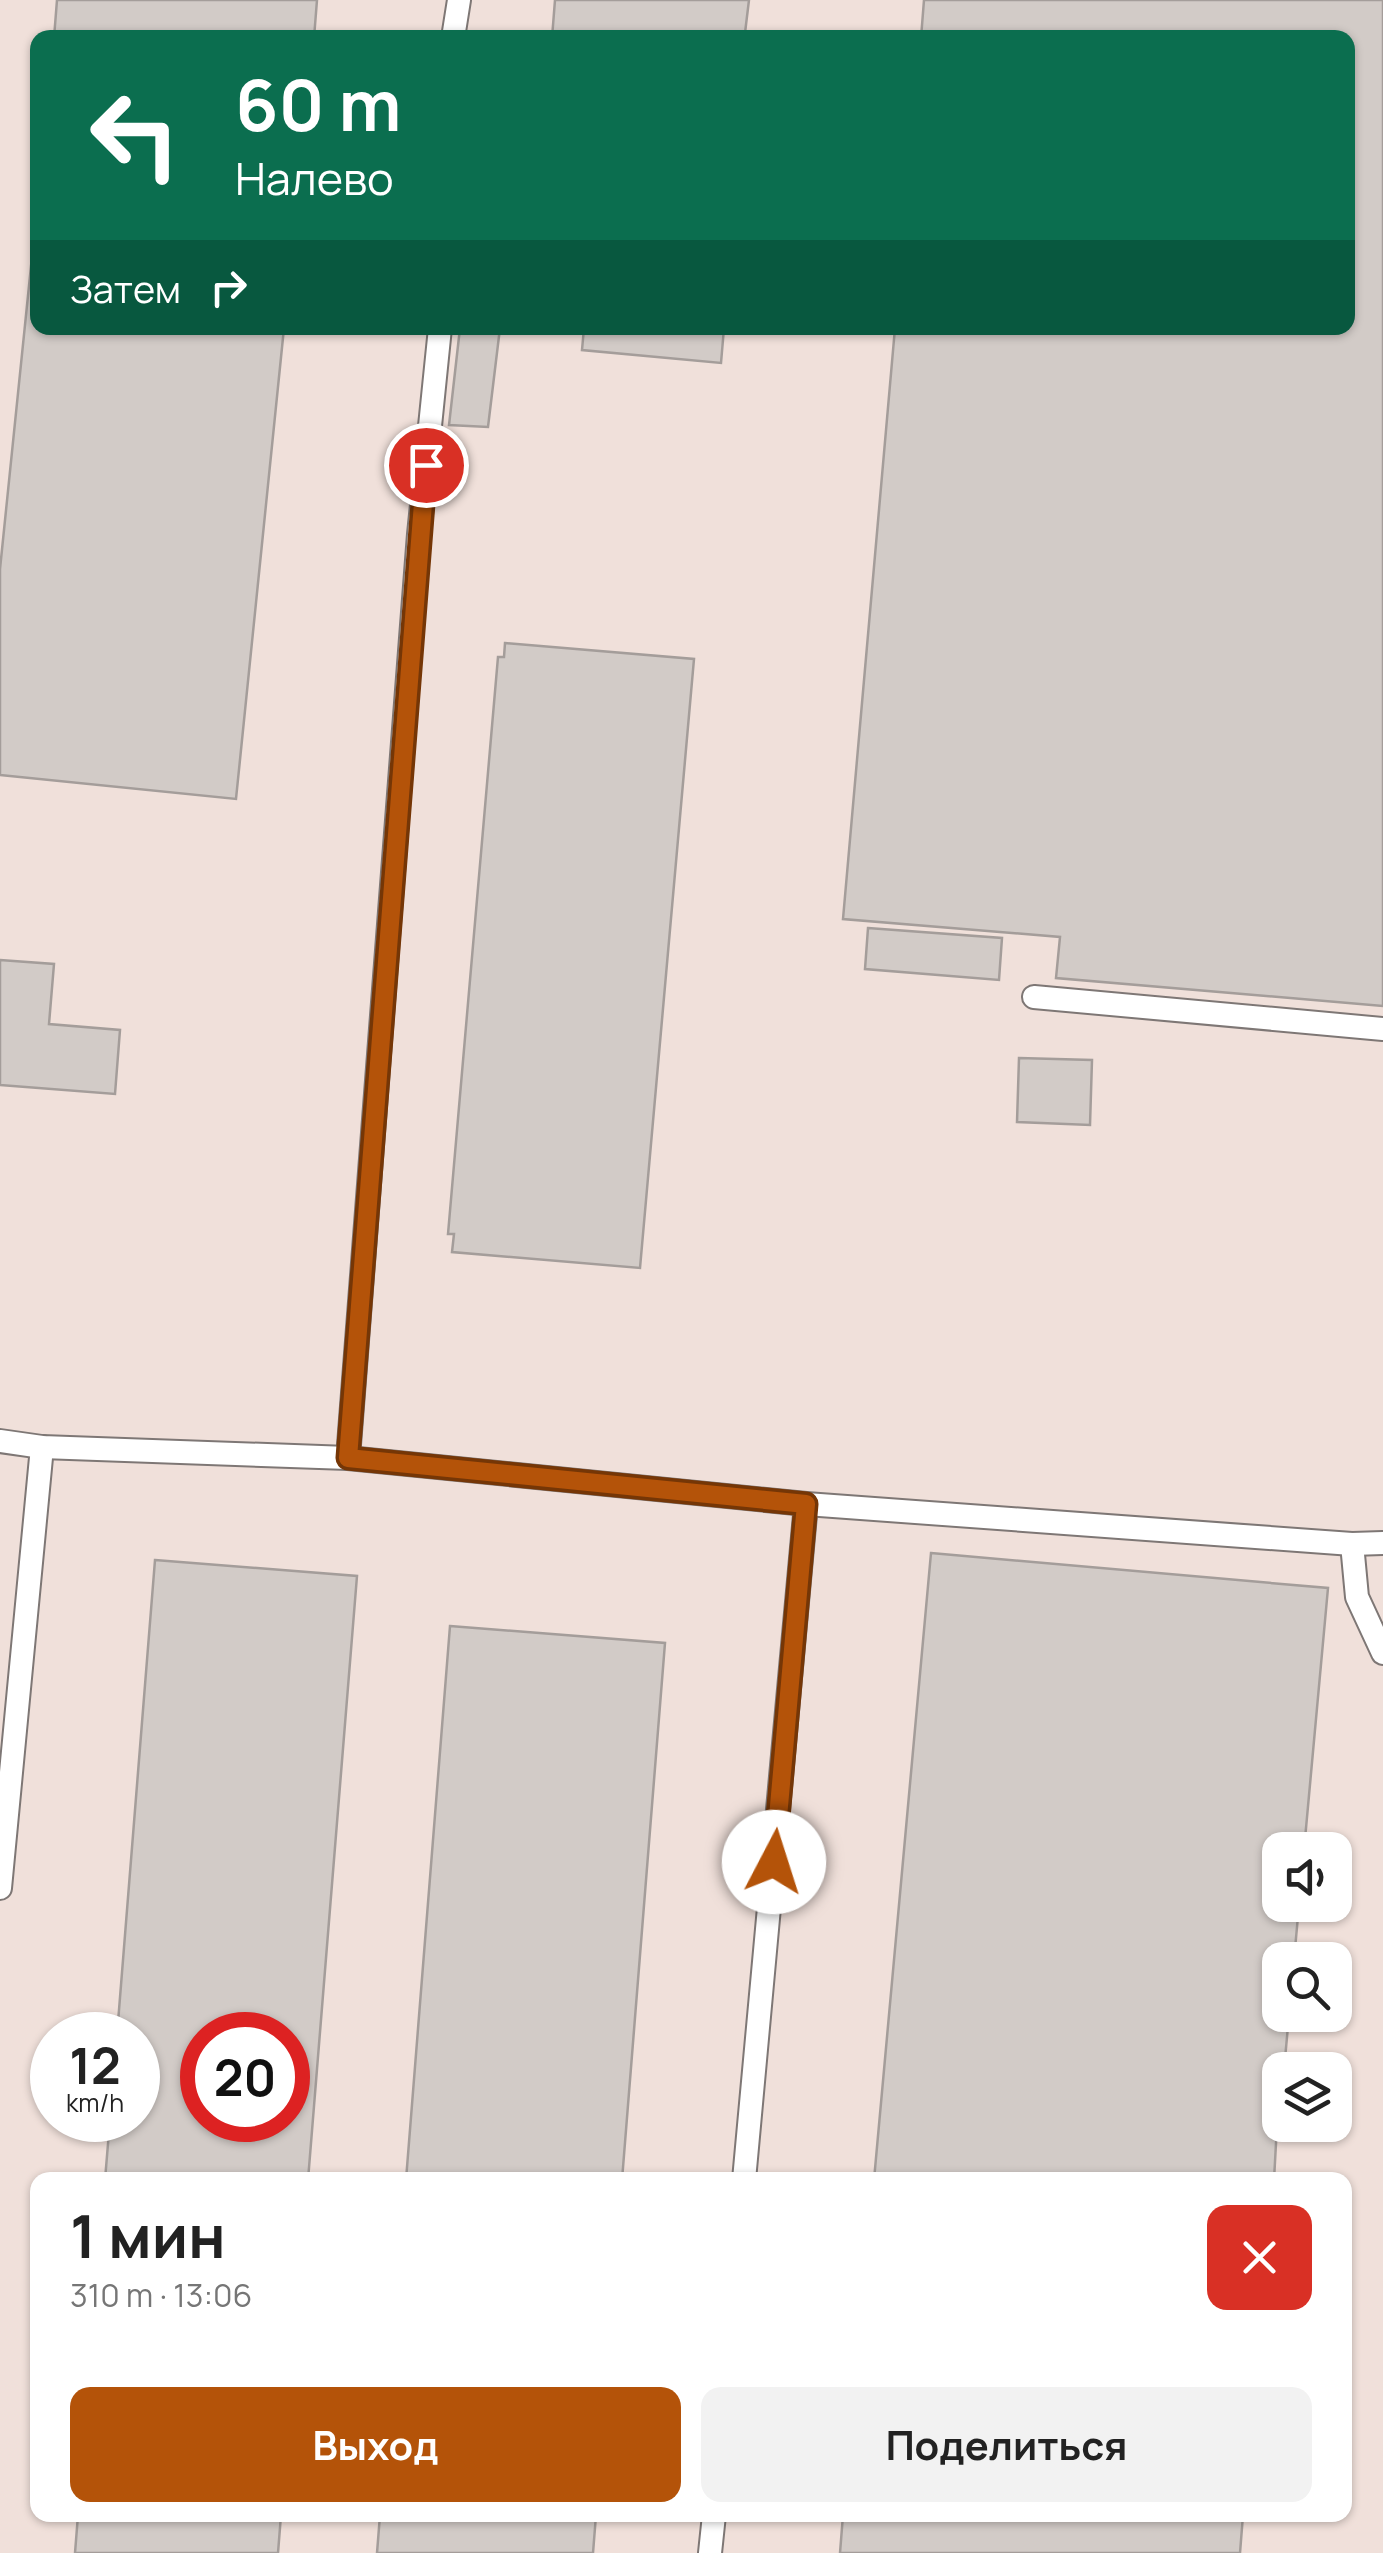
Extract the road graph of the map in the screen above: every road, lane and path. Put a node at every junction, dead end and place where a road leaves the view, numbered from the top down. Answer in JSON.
{"nodes":[{"id":1,"x":459,"y":0,"type":"edge"},
{"id":2,"x":454,"y":30,"type":"edge"},
{"id":3,"x":439,"y":335,"type":"edge"},
{"id":4,"x":1034,"y":997,"type":"dead end"},
{"id":5,"x":1383,"y":1029,"type":"edge"},
{"id":6,"x":0,"y":1442,"type":"edge"},
{"id":7,"x":42,"y":1447,"type":"junction"},
{"id":8,"x":348,"y":1458,"type":"junction"},
{"id":9,"x":806,"y":1504,"type":"junction"},
{"id":10,"x":1383,"y":1543,"type":"edge"},
{"id":11,"x":1352,"y":1544,"type":"junction"},
{"id":12,"x":1383,"y":1653,"type":"edge"},
{"id":13,"x":0,"y":1888,"type":"edge"},
{"id":14,"x":745,"y":2172,"type":"edge"},
{"id":15,"x":713,"y":2522,"type":"edge"},
{"id":16,"x":710,"y":2553,"type":"edge"}],
"edges":[{"from":1,"to":2,"type":"lane"},
{"from":3,"to":8,"type":"lane"},
{"from":4,"to":5,"type":"lane"},
{"from":6,"to":7,"type":"lane"},
{"from":7,"to":8,"type":"lane"},
{"from":7,"to":13,"type":"lane"},
{"from":8,"to":9,"type":"lane"},
{"from":9,"to":11,"type":"lane"},
{"from":9,"to":14,"type":"lane"},
{"from":10,"to":11,"type":"lane"},
{"from":11,"to":12,"type":"lane"},
{"from":15,"to":16,"type":"lane"}]}
